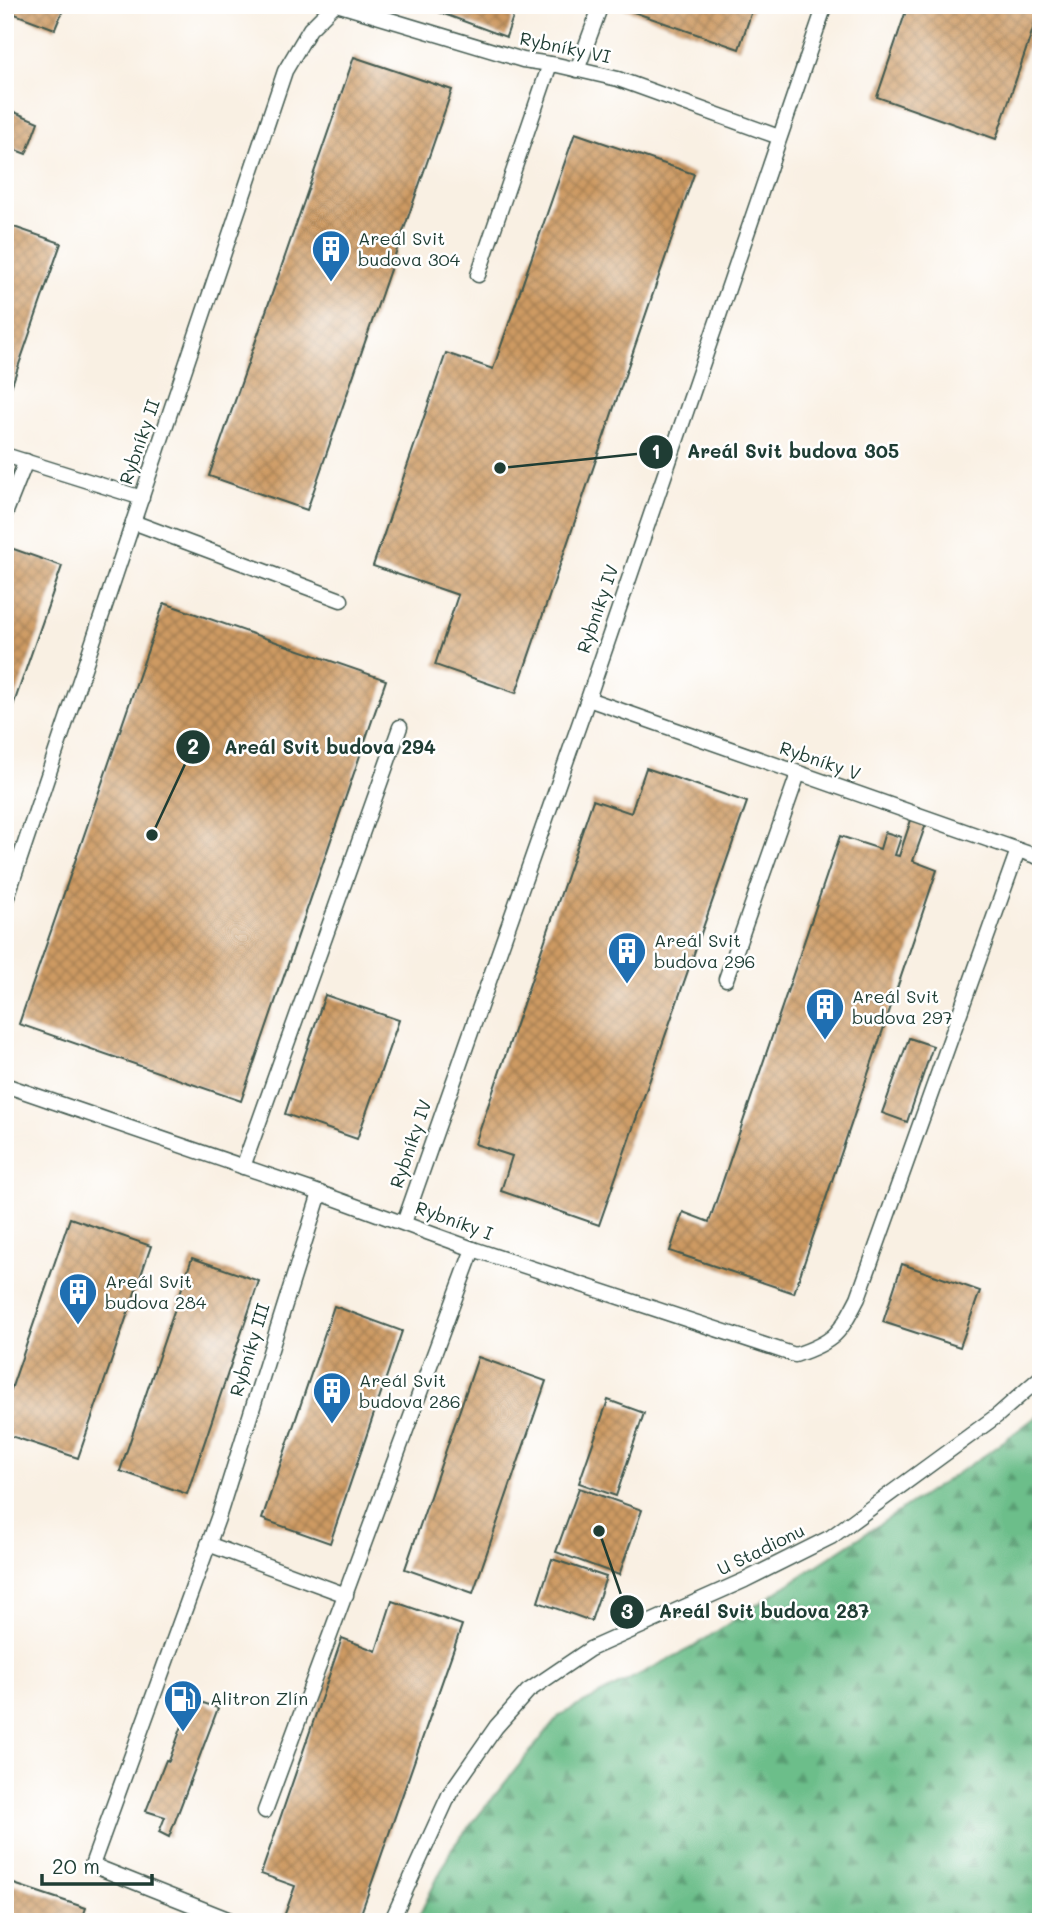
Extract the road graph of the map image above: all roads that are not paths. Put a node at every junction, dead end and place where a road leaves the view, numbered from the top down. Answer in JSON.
{"nodes":[{"id":1,"x":334,"y":5,"type":"edge"},
{"id":2,"x":341,"y":5,"type":"edge"},
{"id":3,"x":601,"y":5,"type":"edge"},
{"id":4,"x":825,"y":5,"type":"edge"},
{"id":5,"x":550,"y":64,"type":"junction"},
{"id":6,"x":578,"y":70,"type":"junction"},
{"id":7,"x":779,"y":137,"type":"junction"},
{"id":8,"x":478,"y":275,"type":"dead end"},
{"id":9,"x":5,"y":455,"type":"edge"},
{"id":10,"x":26,"y":461,"type":"junction"},
{"id":11,"x":142,"y":498,"type":"junction"},
{"id":12,"x":5,"y":514,"type":"edge"},
{"id":13,"x":133,"y":522,"type":"junction"},
{"id":14,"x":341,"y":600,"type":"dead end"},
{"id":15,"x":588,"y":699,"type":"junction"},
{"id":16,"x":400,"y":727,"type":"dead end"},
{"id":17,"x":798,"y":774,"type":"junction"},
{"id":18,"x":1017,"y":850,"type":"junction"},
{"id":19,"x":1041,"y":858,"type":"edge"},
{"id":20,"x":5,"y":903,"type":"edge"},
{"id":21,"x":726,"y":979,"type":"dead end"},
{"id":22,"x":5,"y":1085,"type":"edge"},
{"id":23,"x":243,"y":1167,"type":"junction"},
{"id":24,"x":320,"y":1193,"type":"junction"},
{"id":25,"x":404,"y":1223,"type":"junction"},
{"id":26,"x":472,"y":1249,"type":"junction"},
{"id":27,"x":1041,"y":1377,"type":"edge"},
{"id":28,"x":208,"y":1544,"type":"junction"},
{"id":29,"x":346,"y":1595,"type":"junction"},
{"id":30,"x":265,"y":1811,"type":"dead end"},
{"id":31,"x":235,"y":1922,"type":"edge"},
{"id":32,"x":391,"y":1922,"type":"edge"}],
"edges":[{"from":1,"to":11,"type":"lane","name":"Rybníky II"},
{"from":2,"to":5,"type":"lane","name":"Rybníky VI"},
{"from":3,"to":6,"type":"lane"},
{"from":4,"to":7,"type":"lane","name":"Rybníky IV"},
{"from":5,"to":6,"type":"lane","name":"Rybníky VI"},
{"from":5,"to":8,"type":"lane"},
{"from":6,"to":7,"type":"lane","name":"Rybníky VI"},
{"from":7,"to":15,"type":"lane","name":"Rybníky IV"},
{"from":9,"to":10,"type":"lane"},
{"from":10,"to":11,"type":"lane"},
{"from":10,"to":12,"type":"lane"},
{"from":11,"to":13,"type":"lane","name":"Rybníky II"},
{"from":13,"to":14,"type":"lane"},
{"from":13,"to":20,"type":"lane","name":"Rybníky II"},
{"from":15,"to":17,"type":"lane","name":"Rybníky V"},
{"from":15,"to":25,"type":"lane","name":"Rybníky IV"},
{"from":16,"to":23,"type":"lane"},
{"from":17,"to":18,"type":"lane","name":"Rybníky V"},
{"from":17,"to":21,"type":"lane"},
{"from":18,"to":19,"type":"lane","name":"Rybníky V"},
{"from":18,"to":26,"type":"lane","name":"Rybníky I"},
{"from":22,"to":23,"type":"lane","name":"Rybníky I"},
{"from":23,"to":24,"type":"lane","name":"Rybníky I"},
{"from":24,"to":25,"type":"lane","name":"Rybníky I"},
{"from":24,"to":28,"type":"lane","name":"Rybníky III"},
{"from":25,"to":26,"type":"lane","name":"Rybníky I"},
{"from":26,"to":29,"type":"lane"},
{"from":27,"to":32,"type":"lane","name":"U Stadionu"},
{"from":28,"to":29,"type":"lane"},
{"from":28,"to":31,"type":"lane","name":"Rybníky III"},
{"from":29,"to":30,"type":"lane"}]}
